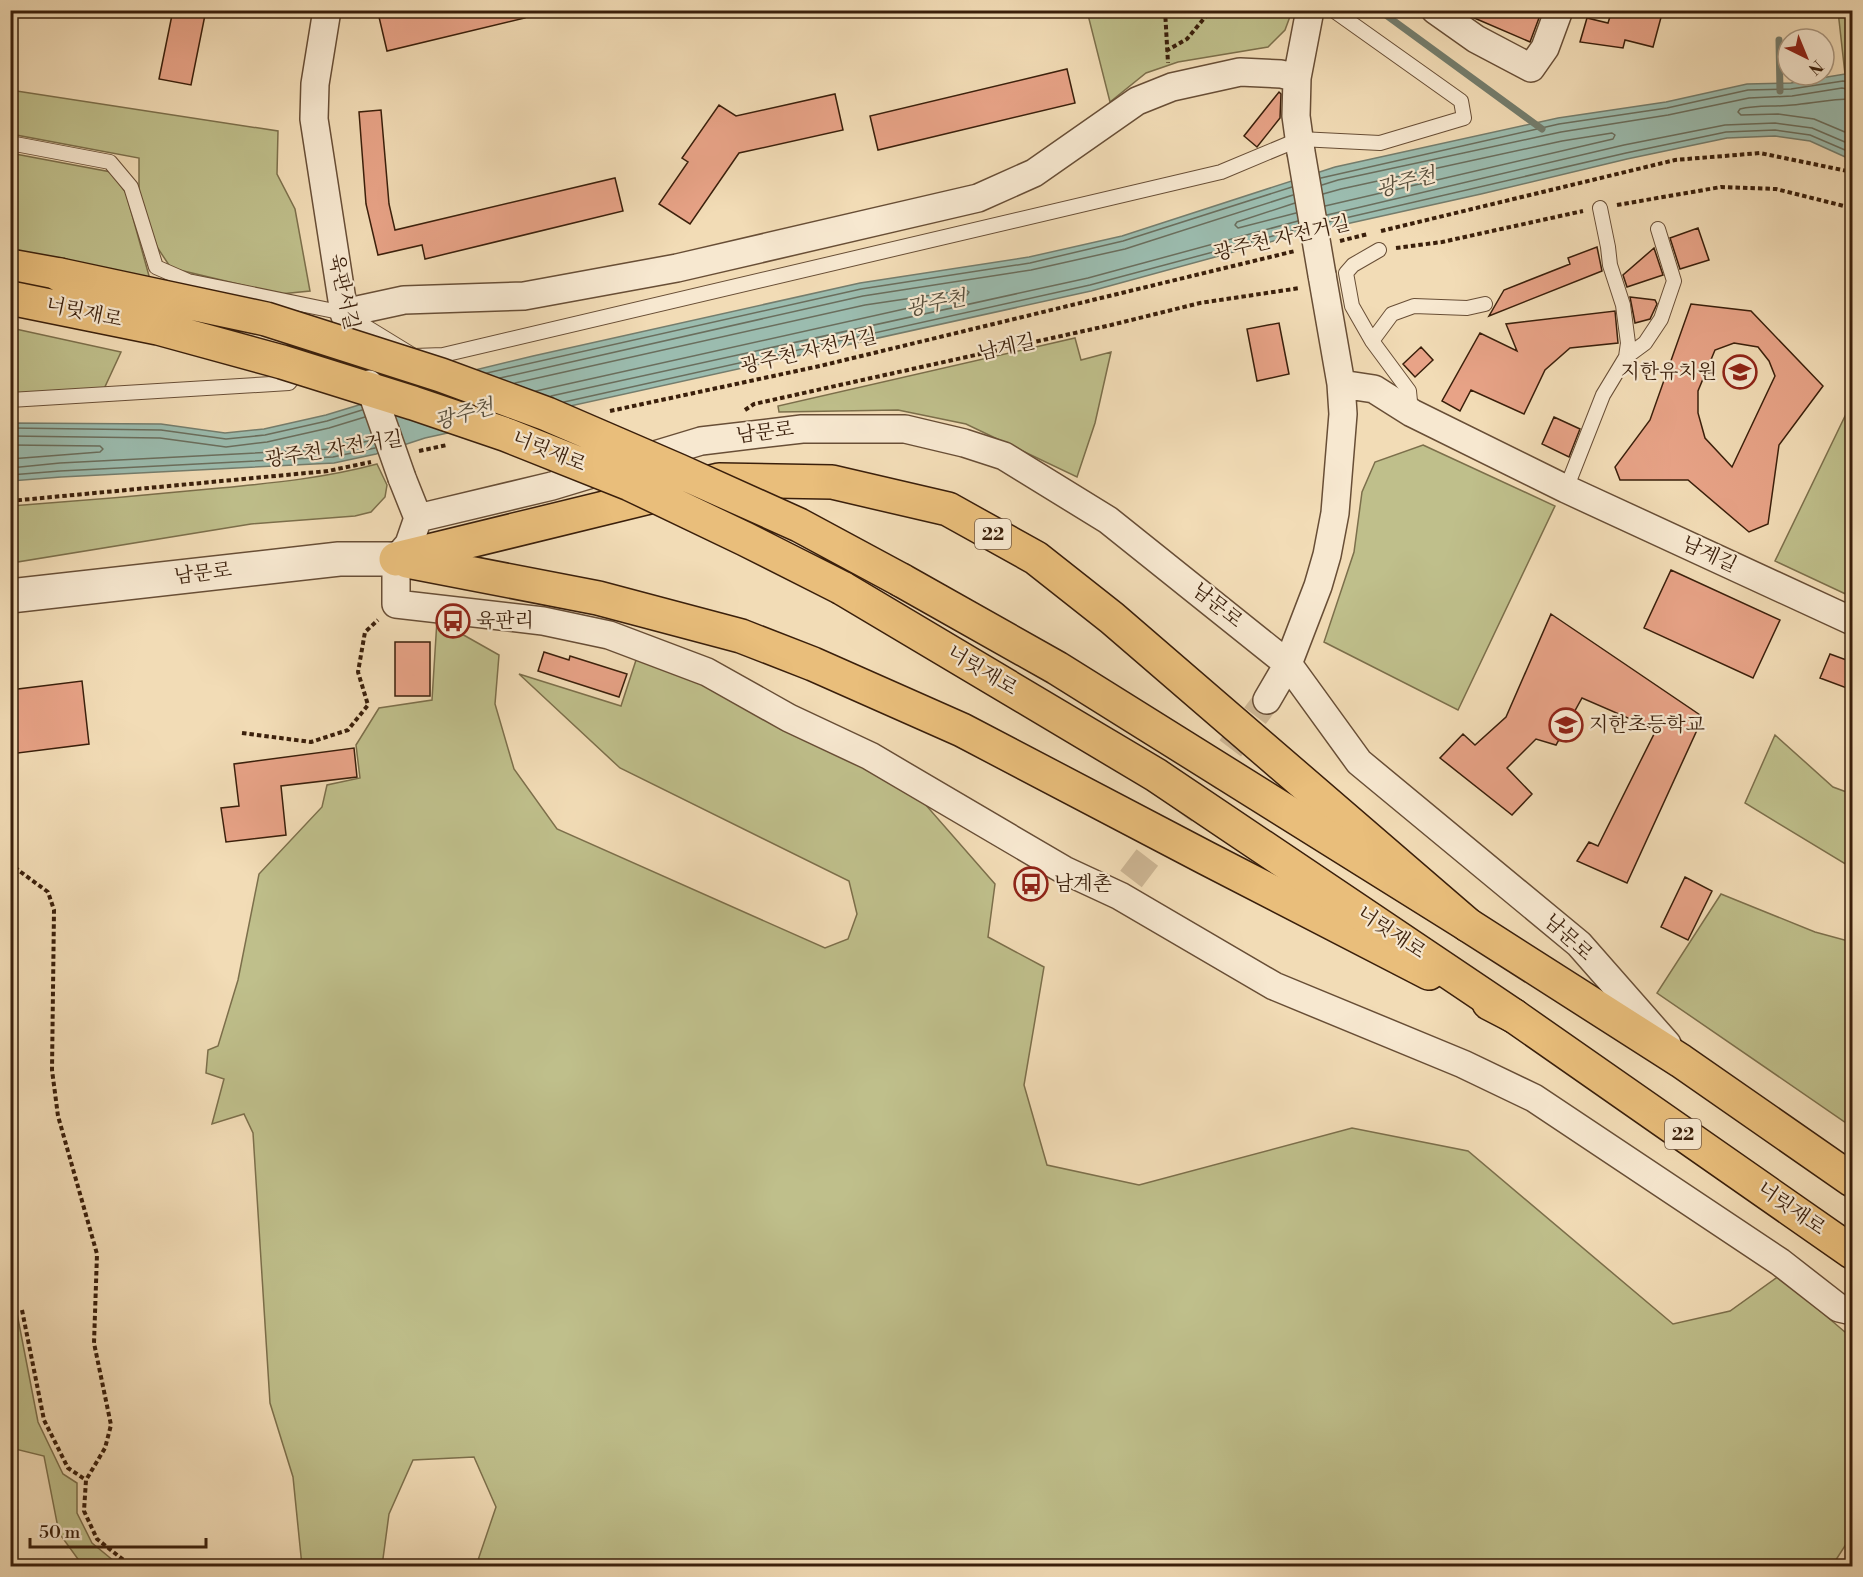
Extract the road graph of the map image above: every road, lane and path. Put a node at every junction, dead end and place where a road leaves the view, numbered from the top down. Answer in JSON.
{"nodes":[{"id":1,"x":327,"y":10,"type":"edge"},
{"id":2,"x":1165,"y":10,"type":"edge"},
{"id":3,"x":1211,"y":10,"type":"edge"},
{"id":4,"x":1310,"y":10,"type":"edge"},
{"id":5,"x":1334,"y":10,"type":"edge"},
{"id":6,"x":1435,"y":10,"type":"edge"},
{"id":7,"x":1559,"y":10,"type":"edge"},
{"id":8,"x":1166,"y":51,"type":"junction"},
{"id":9,"x":1297,"y":78,"type":"junction"},
{"id":10,"x":1172,"y":87,"type":"junction"},
{"id":11,"x":10,"y":143,"type":"edge"},
{"id":12,"x":1300,"y":145,"type":"junction"},
{"id":13,"x":1852,"y":172,"type":"edge"},
{"id":14,"x":1600,"y":208,"type":"dead end"},
{"id":15,"x":1658,"y":229,"type":"dead end"},
{"id":16,"x":1330,"y":243,"type":"dead end"},
{"id":17,"x":1379,"y":250,"type":"dead end"},
{"id":18,"x":1296,"y":251,"type":"dead end"},
{"id":19,"x":10,"y":266,"type":"edge"},
{"id":20,"x":1323,"y":282,"type":"junction"},
{"id":21,"x":10,"y":298,"type":"edge"},
{"id":22,"x":1485,"y":304,"type":"dead end"},
{"id":23,"x":337,"y":322,"type":"junction"},
{"id":24,"x":1372,"y":341,"type":"junction"},
{"id":25,"x":1626,"y":357,"type":"junction"},
{"id":26,"x":1341,"y":384,"type":"junction"},
{"id":27,"x":10,"y":400,"type":"edge"},
{"id":28,"x":609,"y":411,"type":"dead end"},
{"id":29,"x":1412,"y":413,"type":"junction"},
{"id":30,"x":737,"y":416,"type":"dead end"},
{"id":31,"x":457,"y":443,"type":"dead end"},
{"id":32,"x":375,"y":461,"type":"dead end"},
{"id":33,"x":406,"y":466,"type":"junction"},
{"id":34,"x":1566,"y":489,"type":"junction"},
{"id":35,"x":10,"y":501,"type":"edge"},
{"id":36,"x":418,"y":518,"type":"junction"},
{"id":37,"x":396,"y":559,"type":"junction"},
{"id":38,"x":10,"y":596,"type":"edge"},
{"id":39,"x":396,"y":604,"type":"junction"},
{"id":40,"x":1852,"y":621,"type":"edge"},
{"id":41,"x":1288,"y":664,"type":"junction"},
{"id":42,"x":1267,"y":700,"type":"tunnel mouth"},
{"id":43,"x":242,"y":733,"type":"dead end"},
{"id":44,"x":10,"y":861,"type":"edge"},
{"id":45,"x":1468,"y":926,"type":"junction"},
{"id":46,"x":1514,"y":1016,"type":"junction"},
{"id":47,"x":1681,"y":1061,"type":"junction"},
{"id":48,"x":1852,"y":1180,"type":"edge"},
{"id":49,"x":1852,"y":1252,"type":"edge"},
{"id":50,"x":22,"y":1311,"type":"dead end"},
{"id":51,"x":1852,"y":1311,"type":"edge"},
{"id":52,"x":87,"y":1479,"type":"junction"},
{"id":53,"x":131,"y":1566,"type":"edge"}],
"edges":[{"from":1,"to":23,"type":"street","name":"육판서길"},
{"from":2,"to":8,"type":"path"},
{"from":3,"to":8,"type":"path"},
{"from":4,"to":9,"type":"street"},
{"from":5,"to":12,"type":"lane"},
{"from":6,"to":7,"type":"street"},
{"from":8,"to":10,"type":"path"},
{"from":9,"to":10,"type":"street"},
{"from":9,"to":12,"type":"street"},
{"from":10,"to":23,"type":"street"},
{"from":11,"to":23,"type":"lane"},
{"from":12,"to":20,"type":"street","bridge":true},
{"from":12,"to":23,"type":"lane"},
{"from":13,"to":16,"type":"path","name":"광주천 자전거길"},
{"from":14,"to":25,"type":"lane"},
{"from":15,"to":25,"type":"lane"},
{"from":17,"to":24,"type":"lane"},
{"from":18,"to":28,"type":"path","name":"광주천 자전거길"},
{"from":19,"to":45,"type":"main road","name":"너릿재로","number":"22","bridge":true},
{"from":20,"to":26,"type":"street"},
{"from":20,"to":30,"type":"path","name":"남계길"},
{"from":21,"to":46,"type":"main road","name":"너릿재로","number":"22","bridge":true},
{"from":22,"to":24,"type":"lane"},
{"from":23,"to":27,"type":"lane"},
{"from":23,"to":33,"type":"street","name":"육판서길","bridge":true},
{"from":24,"to":29,"type":"lane"},
{"from":25,"to":34,"type":"lane"},
{"from":26,"to":29,"type":"street","name":"남계길"},
{"from":26,"to":41,"type":"street"},
{"from":29,"to":34,"type":"street","name":"남계길"},
{"from":31,"to":33,"type":"path","name":"광주천 자전거길"},
{"from":32,"to":35,"type":"path","name":"광주천 자전거길"},
{"from":33,"to":36,"type":"street","name":"육판서길"},
{"from":34,"to":40,"type":"street","name":"남계길"},
{"from":36,"to":37,"type":"street"},
{"from":36,"to":41,"type":"street","name":"남문로"},
{"from":37,"to":38,"type":"street","name":"남문로"},
{"from":37,"to":39,"type":"street"},
{"from":37,"to":45,"type":"main road","number":"22"},
{"from":37,"to":46,"type":"main road","number":"22"},
{"from":39,"to":43,"type":"path"},
{"from":39,"to":51,"type":"street"},
{"from":41,"to":42,"type":"street"},
{"from":41,"to":47,"type":"street","name":"남문로"},
{"from":44,"to":52,"type":"path"},
{"from":45,"to":47,"type":"main road","name":"너릿재로","number":"22"},
{"from":46,"to":49,"type":"main road","name":"너릿재로","number":"22"},
{"from":47,"to":48,"type":"main road","name":"남문로","number":"22"},
{"from":50,"to":52,"type":"path"},
{"from":52,"to":53,"type":"path"}]}
